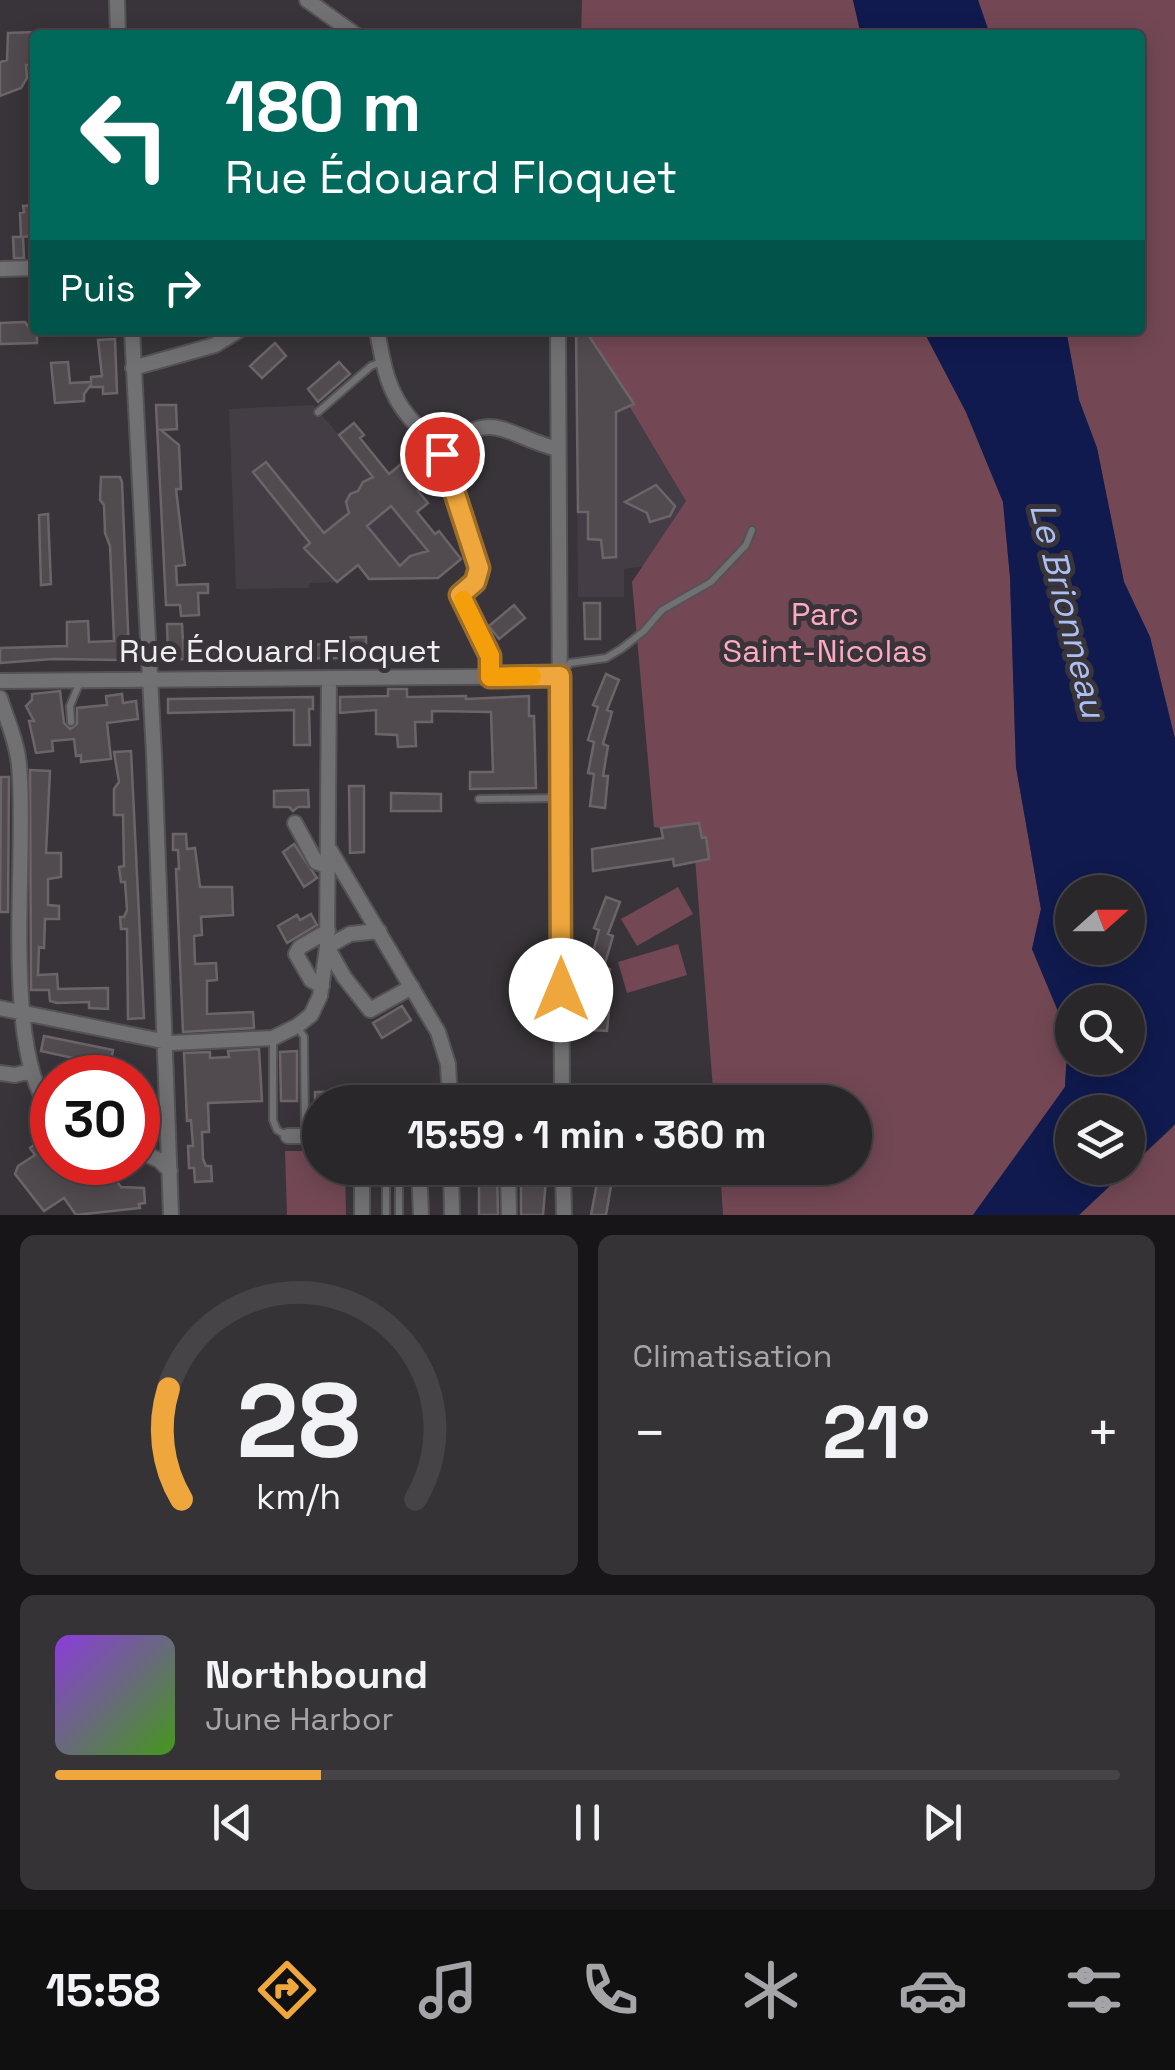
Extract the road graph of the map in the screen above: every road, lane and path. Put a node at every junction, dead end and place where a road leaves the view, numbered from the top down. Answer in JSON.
{"nodes":[{"id":1,"x":117,"y":0,"type":"edge"},
{"id":2,"x":307,"y":0,"type":"edge"},
{"id":3,"x":118,"y":30,"type":"edge"},
{"id":4,"x":349,"y":30,"type":"edge"},
{"id":5,"x":30,"y":268,"type":"edge"},
{"id":6,"x":0,"y":270,"type":"edge"},
{"id":7,"x":132,"y":335,"type":"edge"},
{"id":8,"x":232,"y":335,"type":"edge"},
{"id":9,"x":378,"y":335,"type":"edge"},
{"id":10,"x":558,"y":335,"type":"edge"},
{"id":11,"x":381,"y":362,"type":"junction"},
{"id":12,"x":133,"y":368,"type":"junction"},
{"id":13,"x":318,"y":412,"type":"dead end"},
{"id":14,"x":558,"y":449,"type":"junction"},
{"id":15,"x":442,"y":454,"type":"junction"},
{"id":16,"x":752,"y":530,"type":"dead end"},
{"id":17,"x":560,"y":676,"type":"junction"},
{"id":18,"x":490,"y":677,"type":"junction"},
{"id":19,"x":329,"y":678,"type":"junction"},
{"id":20,"x":80,"y":680,"type":"junction"},
{"id":21,"x":149,"y":680,"type":"junction"},
{"id":22,"x":0,"y":681,"type":"edge"},
{"id":23,"x":0,"y":698,"type":"edge"},
{"id":24,"x":72,"y":722,"type":"dead end"},
{"id":25,"x":479,"y":798,"type":"dead end"},
{"id":26,"x":561,"y":798,"type":"junction"},
{"id":27,"x":294,"y":823,"type":"dead end"},
{"id":28,"x":329,"y":848,"type":"junction"},
{"id":29,"x":329,"y":868,"type":"junction"},
{"id":30,"x":379,"y":930,"type":"junction"},
{"id":31,"x":328,"y":939,"type":"junction"},
{"id":32,"x":322,"y":986,"type":"junction"},
{"id":33,"x":412,"y":987,"type":"junction"},
{"id":34,"x":0,"y":1008,"type":"edge"},
{"id":35,"x":17,"y":1012,"type":"junction"},
{"id":36,"x":297,"y":1026,"type":"junction"},
{"id":37,"x":273,"y":1038,"type":"junction"},
{"id":38,"x":164,"y":1042,"type":"junction"},
{"id":39,"x":28,"y":1072,"type":"junction"},
{"id":40,"x":0,"y":1073,"type":"edge"},
{"id":41,"x":30,"y":1078,"type":"edge"},
{"id":42,"x":308,"y":1085,"type":"edge"},
{"id":43,"x":449,"y":1085,"type":"edge"},
{"id":44,"x":562,"y":1085,"type":"edge"},
{"id":45,"x":288,"y":1136,"type":"joint"},
{"id":46,"x":302,"y":1136,"type":"edge"},
{"id":47,"x":160,"y":1161,"type":"edge"},
{"id":48,"x":170,"y":1171,"type":"junction"},
{"id":49,"x":362,"y":1185,"type":"edge"},
{"id":50,"x":386,"y":1185,"type":"edge"},
{"id":51,"x":399,"y":1185,"type":"edge"},
{"id":52,"x":420,"y":1185,"type":"edge"},
{"id":53,"x":451,"y":1185,"type":"edge"},
{"id":54,"x":509,"y":1185,"type":"edge"},
{"id":55,"x":563,"y":1185,"type":"edge"},
{"id":56,"x":172,"y":1215,"type":"edge"},
{"id":57,"x":362,"y":1215,"type":"edge"},
{"id":58,"x":386,"y":1215,"type":"edge"},
{"id":59,"x":399,"y":1215,"type":"edge"},
{"id":60,"x":421,"y":1215,"type":"edge"},
{"id":61,"x":452,"y":1215,"type":"edge"},
{"id":62,"x":510,"y":1215,"type":"edge"},
{"id":63,"x":564,"y":1215,"type":"edge"}],
"edges":[{"from":1,"to":3,"type":"street"},
{"from":2,"to":4,"type":"street"},
{"from":5,"to":6,"type":"street"},
{"from":7,"to":12,"type":"street"},
{"from":8,"to":12,"type":"street"},
{"from":9,"to":11,"type":"street"},
{"from":10,"to":14,"type":"street"},
{"from":11,"to":13,"type":"lane"},
{"from":11,"to":15,"type":"street"},
{"from":12,"to":21,"type":"street"},
{"from":14,"to":15,"type":"street"},
{"from":14,"to":17,"type":"street"},
{"from":15,"to":18,"type":"street"},
{"from":16,"to":17,"type":"lane"},
{"from":17,"to":18,"type":"street","name":"Rue Édouard Floquet"},
{"from":17,"to":26,"type":"street"},
{"from":18,"to":19,"type":"street","name":"Rue Édouard Floquet"},
{"from":19,"to":21,"type":"street","name":"Rue Édouard Floquet"},
{"from":19,"to":28,"type":"street"},
{"from":20,"to":21,"type":"street","name":"Rue Édouard Floquet"},
{"from":20,"to":22,"type":"street","name":"Rue Édouard Floquet"},
{"from":20,"to":24,"type":"lane"},
{"from":21,"to":38,"type":"street"},
{"from":23,"to":35,"type":"street"},
{"from":25,"to":26,"type":"lane"},
{"from":26,"to":44,"type":"street"},
{"from":27,"to":29,"type":"street"},
{"from":28,"to":29,"type":"street"},
{"from":28,"to":30,"type":"street"},
{"from":29,"to":31,"type":"street"},
{"from":30,"to":31,"type":"street"},
{"from":30,"to":33,"type":"street"},
{"from":31,"to":32,"type":"street"},
{"from":31,"to":32,"type":"street"},
{"from":31,"to":33,"type":"street"},
{"from":32,"to":36,"type":"street"},
{"from":33,"to":43,"type":"street"},
{"from":34,"to":35,"type":"street"},
{"from":35,"to":38,"type":"street"},
{"from":35,"to":39,"type":"street"},
{"from":36,"to":37,"type":"street"},
{"from":36,"to":42,"type":"lane"},
{"from":37,"to":38,"type":"street"},
{"from":37,"to":45,"type":"lane"},
{"from":38,"to":48,"type":"street"},
{"from":39,"to":40,"type":"street"},
{"from":39,"to":41,"type":"street"},
{"from":45,"to":46,"type":"street"},
{"from":47,"to":48,"type":"street"},
{"from":48,"to":56,"type":"street"},
{"from":49,"to":57,"type":"street"},
{"from":50,"to":58,"type":"lane"},
{"from":51,"to":59,"type":"lane"},
{"from":52,"to":60,"type":"street"},
{"from":53,"to":61,"type":"street"},
{"from":54,"to":62,"type":"street"},
{"from":55,"to":63,"type":"street"}]}
